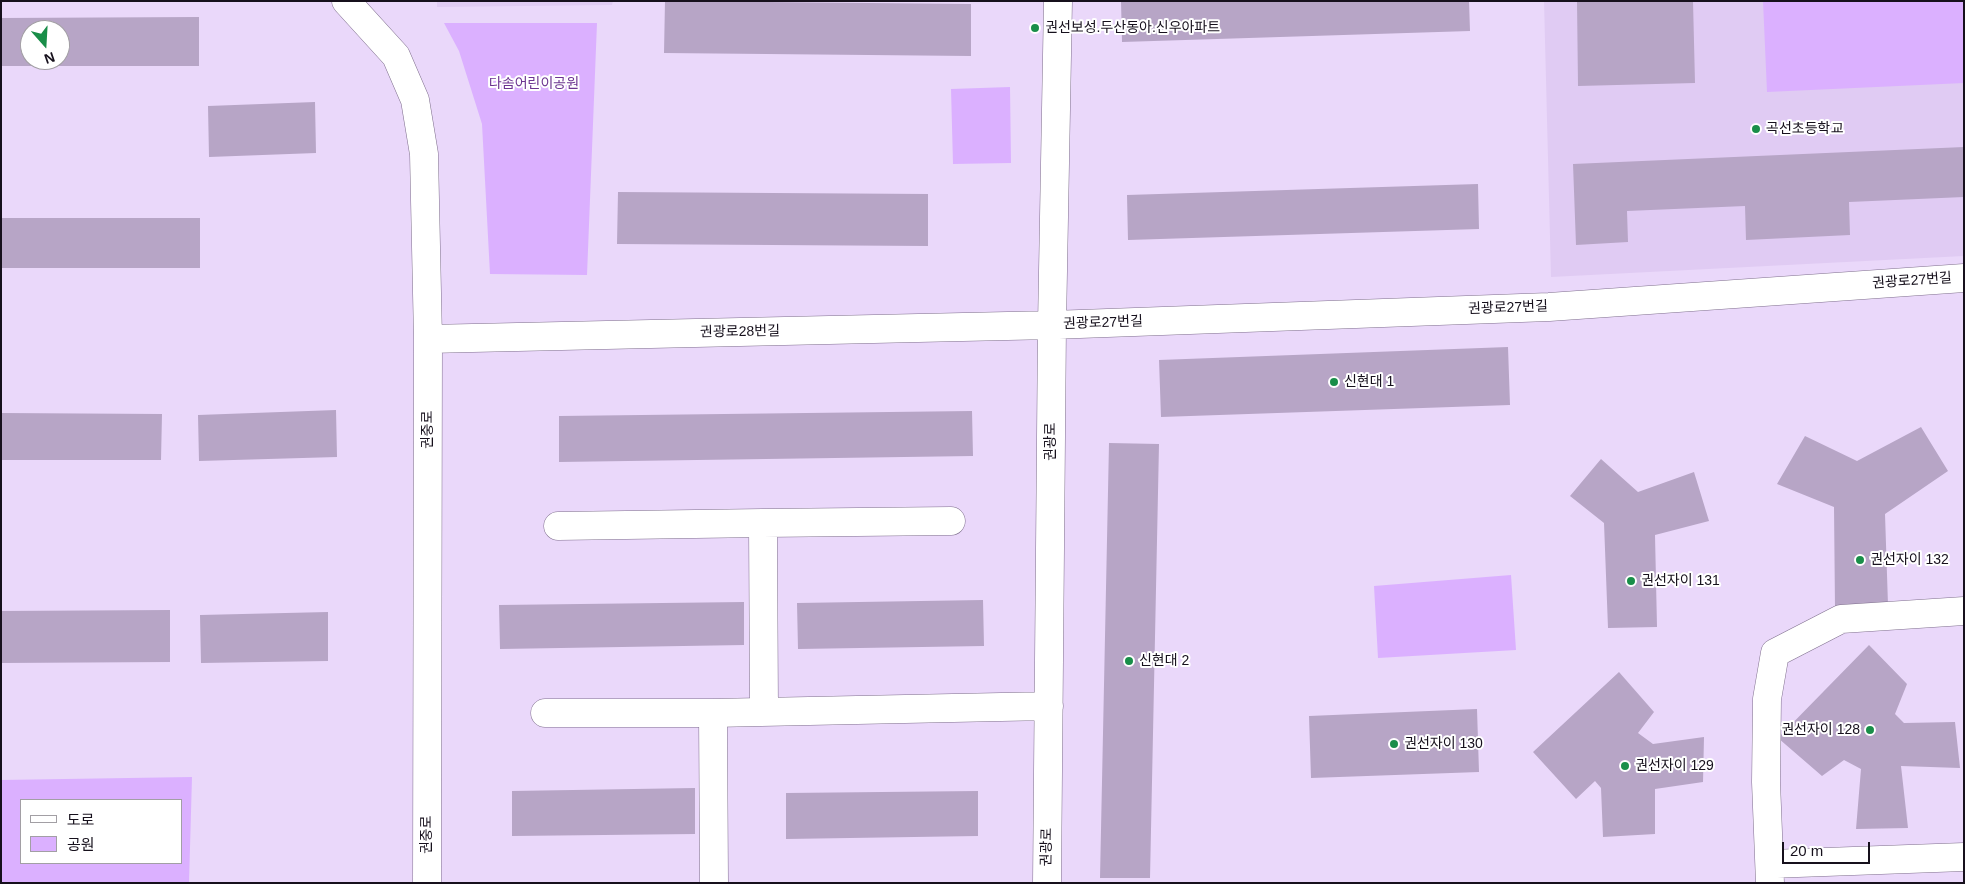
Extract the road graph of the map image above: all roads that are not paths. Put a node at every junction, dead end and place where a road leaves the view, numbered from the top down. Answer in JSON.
{"nodes":[{"id":1,"x":346,"y":1,"type":"edge"},
{"id":2,"x":1058,"y":1,"type":"edge"},
{"id":3,"x":1964,"y":278,"type":"edge"},
{"id":4,"x":1052,"y":326,"type":"junction"},
{"id":5,"x":428,"y":339,"type":"junction"},
{"id":6,"x":951,"y":520,"type":"dead end"},
{"id":7,"x":763,"y":523,"type":"junction"},
{"id":8,"x":558,"y":526,"type":"dead end"},
{"id":9,"x":1964,"y":611,"type":"edge"},
{"id":10,"x":1049,"y":706,"type":"junction"},
{"id":11,"x":713,"y":712,"type":"junction"},
{"id":12,"x":764,"y":712,"type":"junction"},
{"id":13,"x":545,"y":713,"type":"dead end"},
{"id":14,"x":1964,"y":857,"type":"edge"},
{"id":15,"x":1770,"y":874,"type":"edge"},
{"id":16,"x":427,"y":883,"type":"edge"},
{"id":17,"x":714,"y":883,"type":"edge"},
{"id":18,"x":1047,"y":883,"type":"edge"}],
"edges":[{"from":1,"to":5,"type":"street","name":"권중로"},
{"from":2,"to":4,"type":"street","name":"권광로"},
{"from":3,"to":4,"type":"street","name":"권광로27번길"},
{"from":4,"to":5,"type":"street","name":"권광로28번길"},
{"from":4,"to":10,"type":"street","name":"권광로"},
{"from":5,"to":16,"type":"street","name":"권중로"},
{"from":6,"to":7,"type":"street"},
{"from":7,"to":8,"type":"street"},
{"from":7,"to":12,"type":"street"},
{"from":9,"to":15,"type":"street"},
{"from":10,"to":12,"type":"street"},
{"from":10,"to":18,"type":"street","name":"권광로"},
{"from":11,"to":12,"type":"street"},
{"from":11,"to":13,"type":"street"},
{"from":11,"to":17,"type":"street"},
{"from":14,"to":15,"type":"street"}]}
